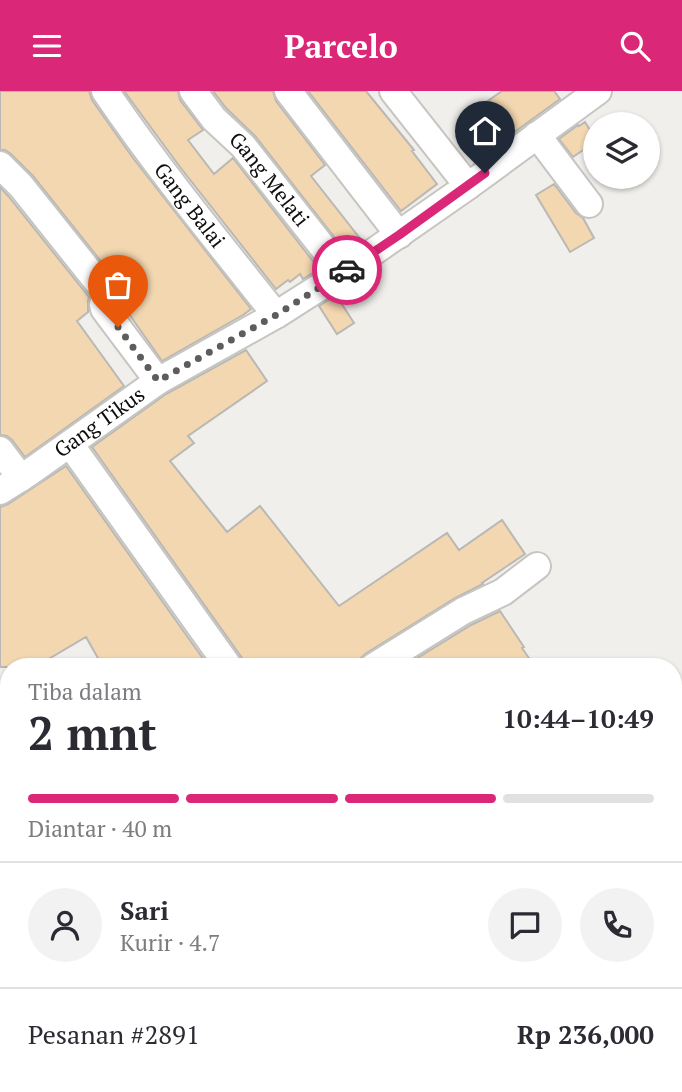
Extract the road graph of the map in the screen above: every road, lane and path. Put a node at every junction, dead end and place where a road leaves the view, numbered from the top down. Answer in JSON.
{"nodes":[{"id":1,"x":105,"y":91,"type":"edge"},
{"id":2,"x":193,"y":91,"type":"edge"},
{"id":3,"x":288,"y":91,"type":"edge"},
{"id":4,"x":393,"y":91,"type":"edge"},
{"id":5,"x":598,"y":91,"type":"edge"},
{"id":6,"x":537,"y":135,"type":"junction"},
{"id":7,"x":0,"y":165,"type":"edge"},
{"id":8,"x":468,"y":186,"type":"junction"},
{"id":9,"x":589,"y":204,"type":"dead end"},
{"id":10,"x":399,"y":235,"type":"junction"},
{"id":11,"x":343,"y":273,"type":"junction"},
{"id":12,"x":276,"y":315,"type":"junction"},
{"id":13,"x":158,"y":381,"type":"junction"},
{"id":14,"x":70,"y":444,"type":"junction"},
{"id":15,"x":0,"y":450,"type":"edge"},
{"id":16,"x":11,"y":484,"type":"edge"},
{"id":17,"x":537,"y":566,"type":"dead end"},
{"id":18,"x":223,"y":658,"type":"edge"},
{"id":19,"x":387,"y":658,"type":"edge"}],
"edges":[{"from":1,"to":12,"type":"street","name":"Gang Balai"},
{"from":2,"to":11,"type":"street","name":"Gang Melati"},
{"from":3,"to":10,"type":"street"},
{"from":4,"to":8,"type":"street"},
{"from":5,"to":6,"type":"street","name":"Gang Tikus"},
{"from":6,"to":8,"type":"street","name":"Gang Tikus"},
{"from":6,"to":9,"type":"street"},
{"from":7,"to":13,"type":"street"},
{"from":8,"to":10,"type":"street","name":"Gang Tikus"},
{"from":10,"to":11,"type":"street","name":"Gang Tikus"},
{"from":11,"to":12,"type":"street","name":"Gang Tikus"},
{"from":12,"to":13,"type":"street","name":"Gang Tikus"},
{"from":13,"to":14,"type":"street","name":"Gang Tikus"},
{"from":14,"to":16,"type":"street","name":"Gang Tikus"},
{"from":14,"to":18,"type":"street"},
{"from":15,"to":16,"type":"street","name":"Gang Tikus"},
{"from":17,"to":19,"type":"street"}]}
